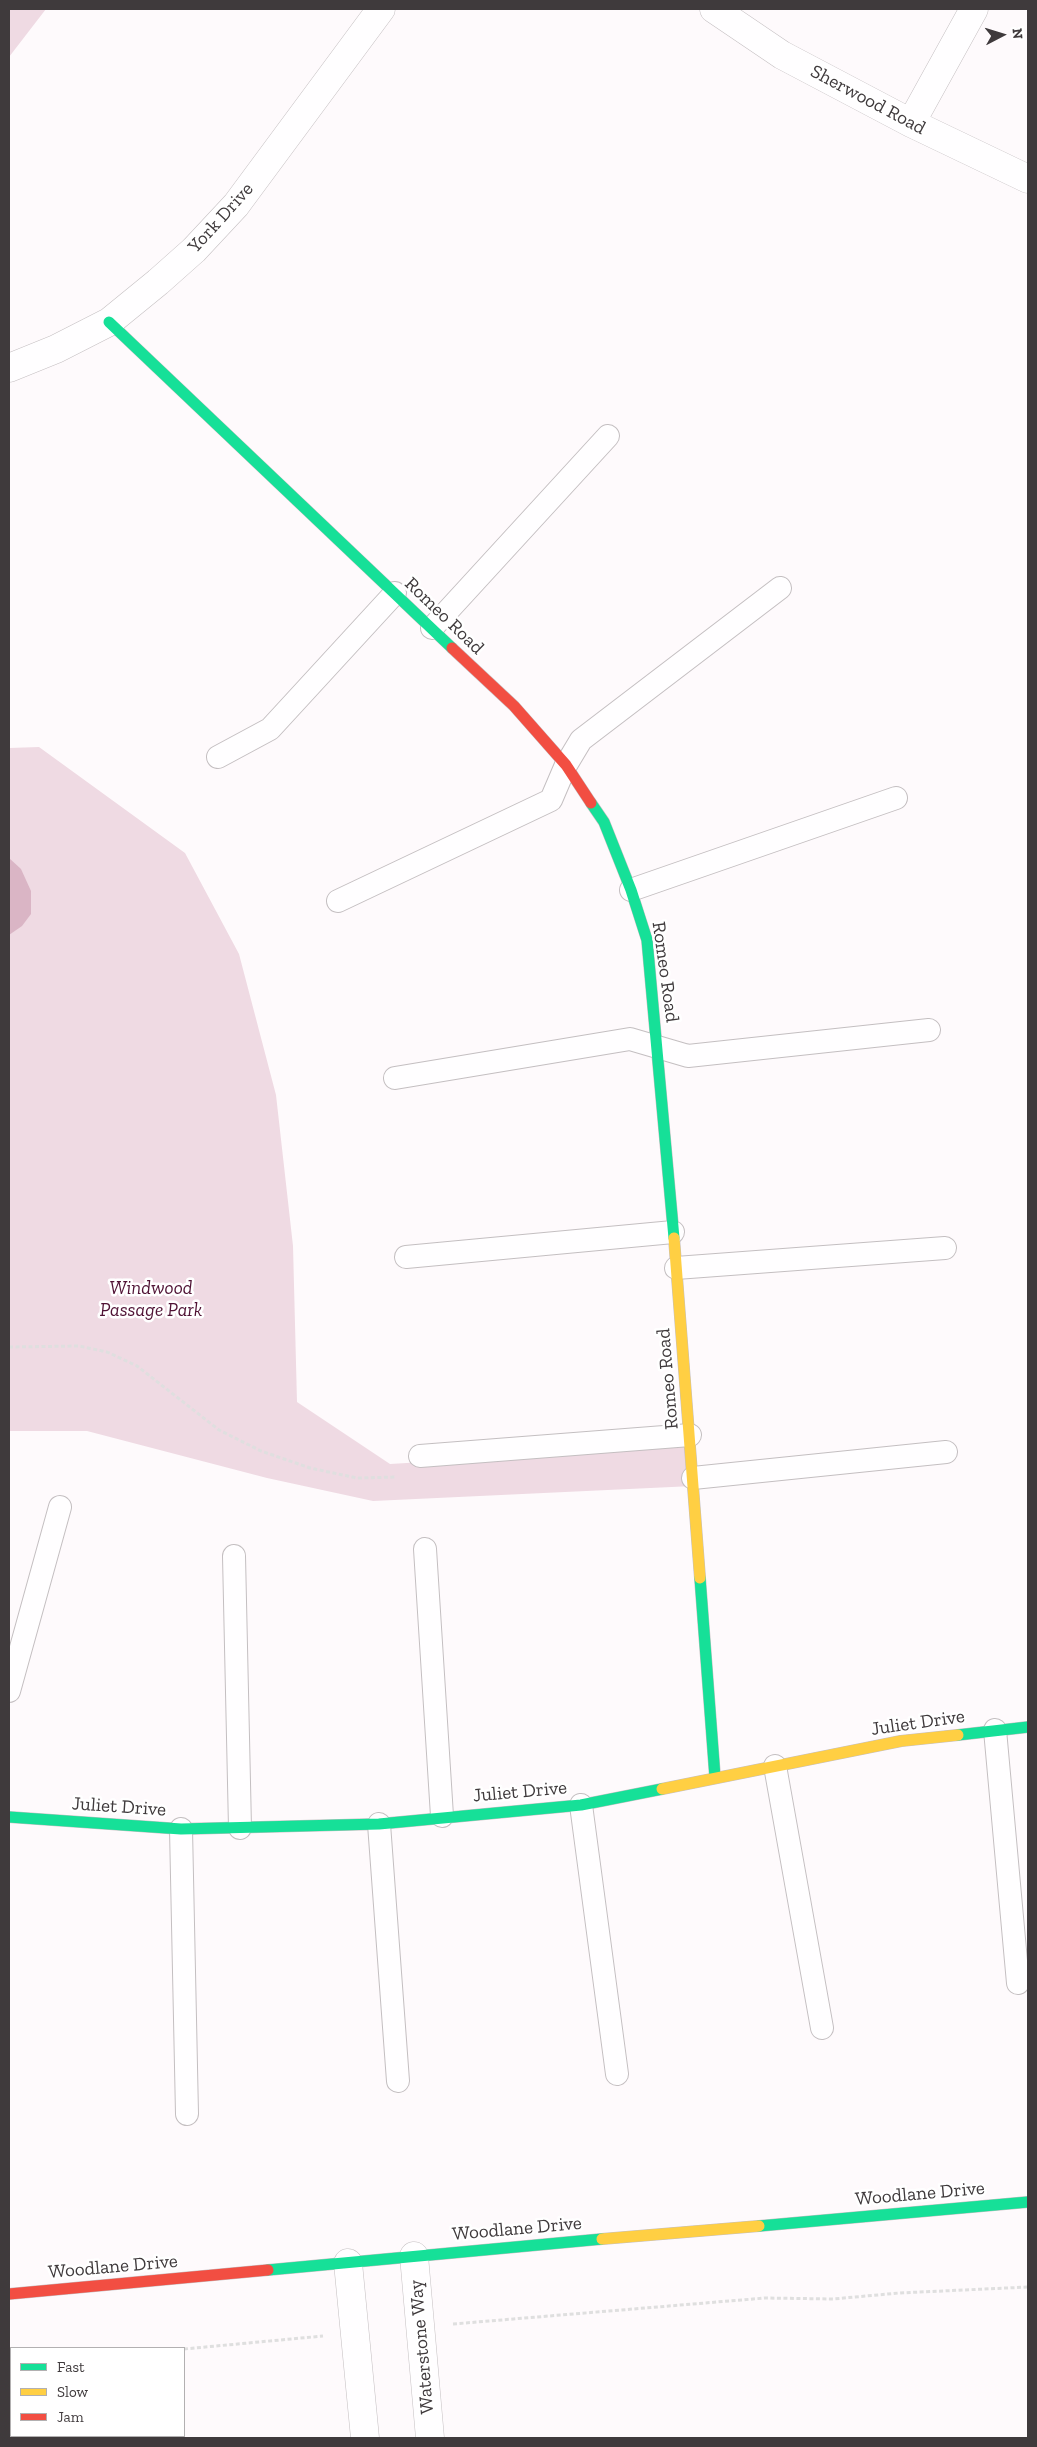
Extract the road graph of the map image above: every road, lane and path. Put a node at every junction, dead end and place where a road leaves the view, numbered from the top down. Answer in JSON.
{"nodes":[{"id":1,"x":381,"y":9,"type":"edge"},
{"id":2,"x":714,"y":9,"type":"edge"},
{"id":3,"x":974,"y":9,"type":"edge"},
{"id":4,"x":911,"y":123,"type":"junction"},
{"id":5,"x":1028,"y":179,"type":"edge"},
{"id":6,"x":109,"y":322,"type":"junction"},
{"id":7,"x":9,"y":368,"type":"edge"},
{"id":8,"x":608,"y":436,"type":"dead end"},
{"id":9,"x":780,"y":588,"type":"dead end"},
{"id":10,"x":395,"y":593,"type":"junction"},
{"id":11,"x":432,"y":628,"type":"junction"},
{"id":12,"x":218,"y":757,"type":"dead end"},
{"id":13,"x":566,"y":765,"type":"junction"},
{"id":14,"x":896,"y":798,"type":"dead end"},
{"id":15,"x":631,"y":890,"type":"junction"},
{"id":16,"x":338,"y":901,"type":"dead end"},
{"id":17,"x":929,"y":1030,"type":"dead end"},
{"id":18,"x":658,"y":1046,"type":"junction"},
{"id":19,"x":395,"y":1078,"type":"dead end"},
{"id":20,"x":673,"y":1232,"type":"junction"},
{"id":21,"x":944,"y":1248,"type":"dead end"},
{"id":22,"x":406,"y":1257,"type":"dead end"},
{"id":23,"x":676,"y":1268,"type":"junction"},
{"id":24,"x":9,"y":1347,"type":"edge"},
{"id":25,"x":690,"y":1434,"type":"junction"},
{"id":26,"x":946,"y":1452,"type":"dead end"},
{"id":27,"x":420,"y":1456,"type":"dead end"},
{"id":28,"x":402,"y":1476,"type":"dead end"},
{"id":29,"x":693,"y":1478,"type":"junction"},
{"id":30,"x":60,"y":1507,"type":"dead end"},
{"id":31,"x":425,"y":1549,"type":"dead end"},
{"id":32,"x":234,"y":1556,"type":"dead end"},
{"id":33,"x":9,"y":1691,"type":"edge"},
{"id":34,"x":1028,"y":1727,"type":"edge"},
{"id":35,"x":995,"y":1730,"type":"junction"},
{"id":36,"x":775,"y":1766,"type":"junction"},
{"id":37,"x":715,"y":1777,"type":"junction"},
{"id":38,"x":581,"y":1804,"type":"junction"},
{"id":39,"x":442,"y":1816,"type":"junction"},
{"id":40,"x":9,"y":1817,"type":"edge"},
{"id":41,"x":379,"y":1824,"type":"junction"},
{"id":42,"x":240,"y":1828,"type":"junction"},
{"id":43,"x":182,"y":1829,"type":"junction"},
{"id":44,"x":1018,"y":1983,"type":"dead end"},
{"id":45,"x":822,"y":2028,"type":"dead end"},
{"id":46,"x":617,"y":2074,"type":"dead end"},
{"id":47,"x":398,"y":2081,"type":"dead end"},
{"id":48,"x":187,"y":2114,"type":"dead end"},
{"id":49,"x":1028,"y":2202,"type":"edge"},
{"id":50,"x":414,"y":2256,"type":"junction"},
{"id":51,"x":348,"y":2263,"type":"junction"},
{"id":52,"x":1028,"y":2287,"type":"edge"},
{"id":53,"x":9,"y":2294,"type":"edge"},
{"id":54,"x":420,"y":2326,"type":"junction"},
{"id":55,"x":355,"y":2334,"type":"junction"},
{"id":56,"x":185,"y":2349,"type":"edge"},
{"id":57,"x":364,"y":2438,"type":"edge"},
{"id":58,"x":430,"y":2438,"type":"edge"}],
"edges":[{"from":1,"to":6,"type":"street","name":"York Drive"},
{"from":2,"to":4,"type":"street","name":"Sherwood Road"},
{"from":3,"to":4,"type":"street"},
{"from":4,"to":5,"type":"street","name":"Sherwood Road"},
{"from":6,"to":7,"type":"street","name":"York Drive"},
{"from":6,"to":10,"type":"street","name":"Romeo Road"},
{"from":8,"to":11,"type":"lane"},
{"from":9,"to":13,"type":"lane"},
{"from":10,"to":11,"type":"street","name":"Romeo Road"},
{"from":10,"to":12,"type":"lane"},
{"from":11,"to":13,"type":"street","name":"Romeo Road"},
{"from":13,"to":15,"type":"street","name":"Romeo Road"},
{"from":13,"to":16,"type":"lane"},
{"from":14,"to":15,"type":"lane"},
{"from":15,"to":18,"type":"street","name":"Romeo Road"},
{"from":17,"to":18,"type":"lane"},
{"from":18,"to":19,"type":"lane"},
{"from":18,"to":20,"type":"street","name":"Romeo Road"},
{"from":20,"to":22,"type":"lane"},
{"from":20,"to":23,"type":"street","name":"Romeo Road"},
{"from":21,"to":23,"type":"lane"},
{"from":23,"to":25,"type":"street","name":"Romeo Road"},
{"from":24,"to":28,"type":"path"},
{"from":25,"to":27,"type":"lane"},
{"from":25,"to":29,"type":"street","name":"Romeo Road"},
{"from":26,"to":29,"type":"lane"},
{"from":29,"to":37,"type":"street","name":"Romeo Road"},
{"from":30,"to":33,"type":"lane"},
{"from":31,"to":39,"type":"lane"},
{"from":32,"to":42,"type":"lane"},
{"from":34,"to":35,"type":"street","name":"Juliet Drive"},
{"from":35,"to":36,"type":"street","name":"Juliet Drive"},
{"from":35,"to":44,"type":"lane"},
{"from":36,"to":37,"type":"street","name":"Juliet Drive"},
{"from":36,"to":45,"type":"lane"},
{"from":37,"to":38,"type":"street","name":"Juliet Drive"},
{"from":38,"to":39,"type":"street","name":"Juliet Drive"},
{"from":38,"to":46,"type":"lane"},
{"from":39,"to":41,"type":"street","name":"Juliet Drive"},
{"from":40,"to":43,"type":"street","name":"Juliet Drive"},
{"from":41,"to":42,"type":"street","name":"Juliet Drive"},
{"from":41,"to":47,"type":"lane"},
{"from":42,"to":43,"type":"street","name":"Juliet Drive"},
{"from":43,"to":48,"type":"lane"},
{"from":49,"to":50,"type":"street","name":"Woodlane Drive"},
{"from":50,"to":51,"type":"street","name":"Woodlane Drive"},
{"from":50,"to":54,"type":"street","name":"Waterstone Way"},
{"from":51,"to":53,"type":"street","name":"Woodlane Drive"},
{"from":51,"to":55,"type":"street"},
{"from":52,"to":54,"type":"path"},
{"from":54,"to":58,"type":"street","name":"Waterstone Way"},
{"from":55,"to":56,"type":"path"},
{"from":55,"to":57,"type":"street"}]}
